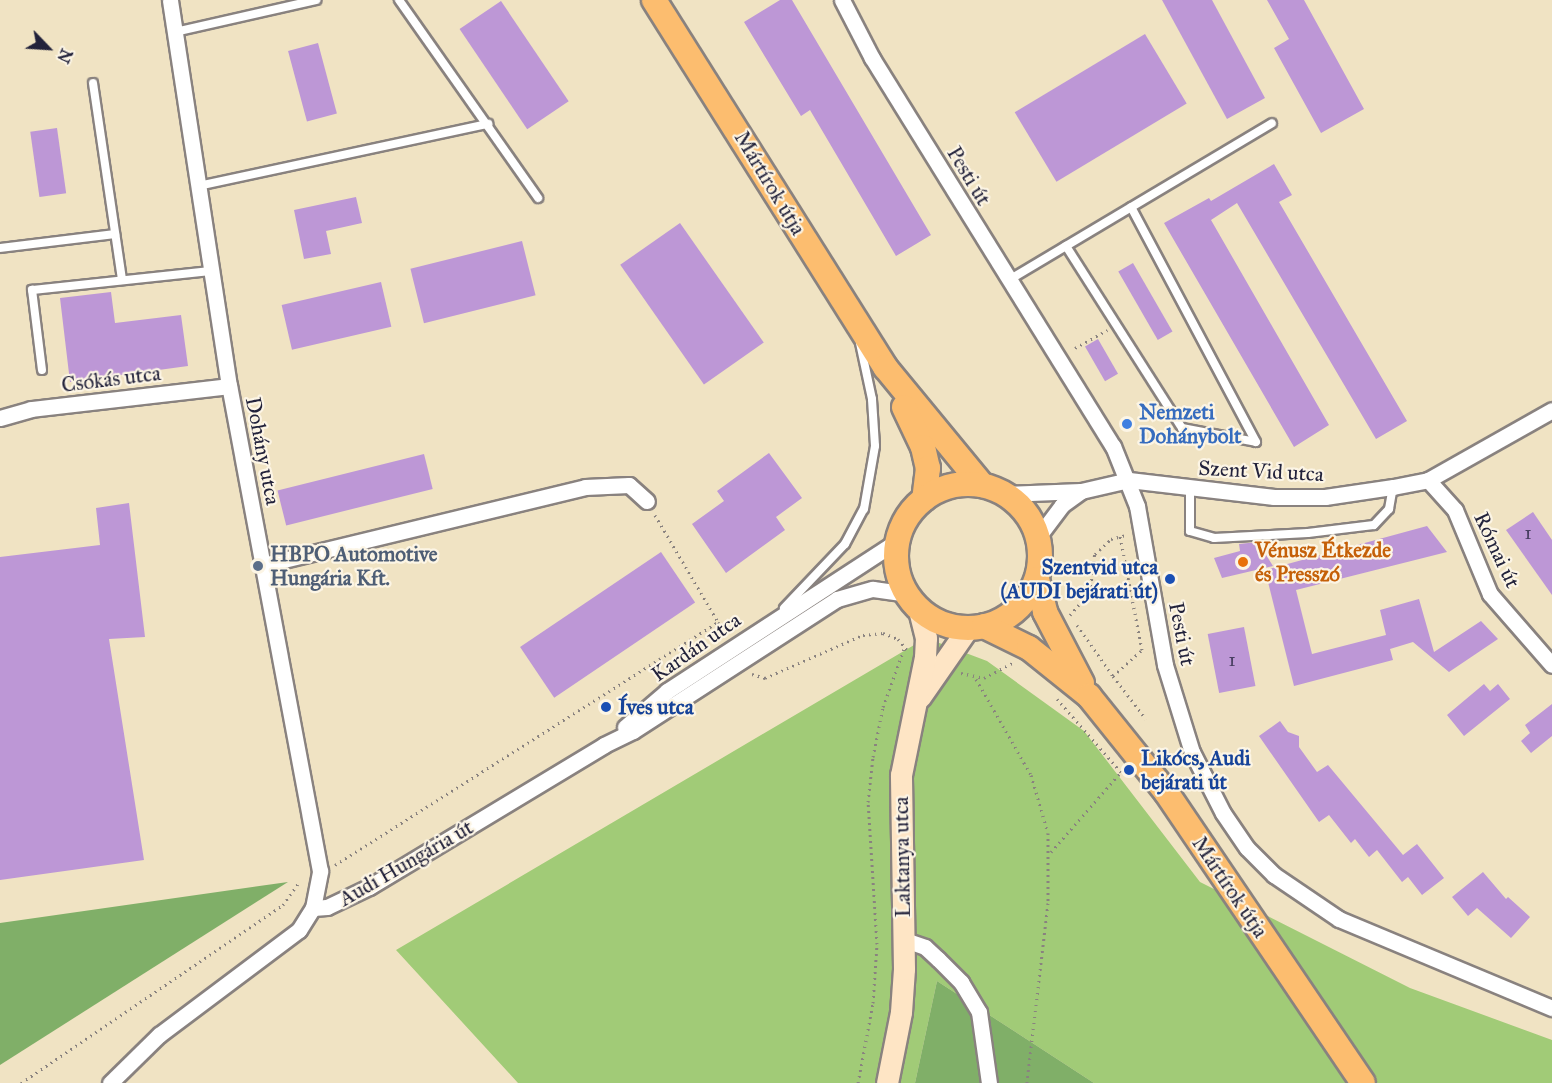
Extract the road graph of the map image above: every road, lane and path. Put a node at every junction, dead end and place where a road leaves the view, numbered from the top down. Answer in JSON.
{"nodes":[{"id":1,"x":170,"y":0,"type":"edge"},
{"id":2,"x":316,"y":0,"type":"edge"},
{"id":3,"x":399,"y":0,"type":"edge"},
{"id":4,"x":654,"y":0,"type":"edge"},
{"id":5,"x":842,"y":0,"type":"edge"},
{"id":6,"x":175,"y":32,"type":"junction"},
{"id":7,"x":93,"y":83,"type":"dead end"},
{"id":8,"x":1272,"y":123,"type":"dead end"},
{"id":9,"x":488,"y":124,"type":"junction"},
{"id":10,"x":198,"y":186,"type":"junction"},
{"id":11,"x":538,"y":198,"type":"dead end"},
{"id":12,"x":1131,"y":207,"type":"junction"},
{"id":13,"x":115,"y":234,"type":"junction"},
{"id":14,"x":1066,"y":246,"type":"junction"},
{"id":15,"x":0,"y":248,"type":"edge"},
{"id":16,"x":211,"y":271,"type":"junction"},
{"id":17,"x":122,"y":280,"type":"junction"},
{"id":18,"x":1009,"y":280,"type":"junction"},
{"id":19,"x":855,"y":321,"type":"junction"},
{"id":20,"x":1116,"y":325,"type":"junction"},
{"id":21,"x":1075,"y":348,"type":"dead end"},
{"id":22,"x":885,"y":367,"type":"junction"},
{"id":23,"x":42,"y":370,"type":"dead end"},
{"id":24,"x":229,"y":386,"type":"junction"},
{"id":25,"x":1552,"y":410,"type":"edge"},
{"id":26,"x":0,"y":418,"type":"edge"},
{"id":27,"x":1129,"y":480,"type":"junction"},
{"id":28,"x":1428,"y":480,"type":"junction"},
{"id":29,"x":982,"y":485,"type":"junction"},
{"id":30,"x":1393,"y":487,"type":"junction"},
{"id":31,"x":1190,"y":488,"type":"junction"},
{"id":32,"x":1081,"y":491,"type":"junction"},
{"id":33,"x":1005,"y":494,"type":"junction"},
{"id":34,"x":924,"y":499,"type":"junction"},
{"id":35,"x":647,"y":501,"type":"joint"},
{"id":36,"x":1142,"y":530,"type":"junction"},
{"id":37,"x":1120,"y":536,"type":"junction"},
{"id":38,"x":1038,"y":537,"type":"junction"},
{"id":39,"x":897,"y":542,"type":"junction"},
{"id":40,"x":263,"y":565,"type":"junction"},
{"id":41,"x":1036,"y":579,"type":"junction"},
{"id":42,"x":913,"y":601,"type":"junction"},
{"id":43,"x":774,"y":619,"type":"junction"},
{"id":44,"x":718,"y":622,"type":"junction"},
{"id":45,"x":1061,"y":622,"type":"junction"},
{"id":46,"x":976,"y":627,"type":"junction"},
{"id":47,"x":731,"y":648,"type":"junction"},
{"id":48,"x":1029,"y":648,"type":"junction"},
{"id":49,"x":904,"y":649,"type":"junction"},
{"id":50,"x":933,"y":661,"type":"junction"},
{"id":51,"x":741,"y":662,"type":"junction"},
{"id":52,"x":1552,"y":665,"type":"edge"},
{"id":53,"x":1113,"y":676,"type":"junction"},
{"id":54,"x":976,"y":679,"type":"junction"},
{"id":55,"x":1051,"y":693,"type":"dead end"},
{"id":56,"x":1089,"y":696,"type":"junction"},
{"id":57,"x":1146,"y":719,"type":"dead end"},
{"id":58,"x":604,"y":745,"type":"junction"},
{"id":59,"x":1050,"y":853,"type":"junction"},
{"id":60,"x":320,"y":871,"type":"junction"},
{"id":61,"x":313,"y":908,"type":"junction"},
{"id":62,"x":905,"y":940,"type":"junction"},
{"id":63,"x":1552,"y":1008,"type":"edge"},
{"id":64,"x":21,"y":1083,"type":"edge"},
{"id":65,"x":110,"y":1083,"type":"edge"},
{"id":66,"x":858,"y":1083,"type":"edge"},
{"id":67,"x":887,"y":1083,"type":"edge"},
{"id":68,"x":988,"y":1083,"type":"edge"},
{"id":69,"x":1028,"y":1083,"type":"edge"},
{"id":70,"x":1363,"y":1083,"type":"edge"}],
"edges":[{"from":1,"to":6,"type":"street","name":"Dohány utca"},
{"from":2,"to":6,"type":"lane"},
{"from":3,"to":9,"type":"lane"},
{"from":4,"to":19,"type":"main road","name":"Mártírok útja"},
{"from":5,"to":18,"type":"street","name":"Pesti út"},
{"from":6,"to":10,"type":"street","name":"Dohány utca"},
{"from":7,"to":13,"type":"lane"},
{"from":8,"to":12,"type":"lane"},
{"from":9,"to":10,"type":"lane"},
{"from":9,"to":11,"type":"lane"},
{"from":10,"to":16,"type":"street","name":"Dohány utca"},
{"from":12,"to":14,"type":"lane"},
{"from":12,"to":20,"type":"lane"},
{"from":13,"to":15,"type":"lane"},
{"from":13,"to":17,"type":"lane"},
{"from":14,"to":18,"type":"lane"},
{"from":14,"to":20,"type":"lane"},
{"from":16,"to":17,"type":"lane"},
{"from":16,"to":24,"type":"street","name":"Dohány utca"},
{"from":17,"to":23,"type":"lane"},
{"from":18,"to":27,"type":"street","name":"Pesti út"},
{"from":19,"to":22,"type":"main road","name":"Mártírok útja"},
{"from":19,"to":43,"type":"lane"},
{"from":20,"to":21,"type":"path"},
{"from":22,"to":29,"type":"main road","name":"Mártírok útja"},
{"from":22,"to":34,"type":"main road","name":"Mártírok útja"},
{"from":24,"to":26,"type":"street","name":"Csókás utca"},
{"from":24,"to":40,"type":"street","name":"Dohány utca"},
{"from":25,"to":28,"type":"street","name":"Szent Vid utca"},
{"from":27,"to":31,"type":"street","name":"Szent Vid utca"},
{"from":27,"to":32,"type":"street"},
{"from":27,"to":36,"type":"street","name":"Pesti út"},
{"from":28,"to":30,"type":"street","name":"Szent Vid utca"},
{"from":28,"to":52,"type":"street","name":"Római út"},
{"from":29,"to":33,"type":"main road","name":"Mártírok útja"},
{"from":29,"to":34,"type":"main road","name":"Mártírok útja"},
{"from":30,"to":31,"type":"street","name":"Szent Vid utca"},
{"from":30,"to":31,"type":"lane"},
{"from":32,"to":33,"type":"street"},
{"from":32,"to":38,"type":"street"},
{"from":33,"to":38,"type":"main road","name":"Mártírok útja"},
{"from":34,"to":39,"type":"main road","name":"Mártírok útja"},
{"from":35,"to":40,"type":"street"},
{"from":35,"to":44,"type":"path"},
{"from":36,"to":37,"type":"path"},
{"from":36,"to":63,"type":"street","name":"Pesti út"},
{"from":37,"to":45,"type":"path"},
{"from":37,"to":53,"type":"path"},
{"from":38,"to":41,"type":"main road","name":"Mártírok útja"},
{"from":39,"to":42,"type":"main road","name":"Mártírok útja"},
{"from":39,"to":43,"type":"street","name":"Kardán utca"},
{"from":40,"to":60,"type":"street","name":"Dohány utca"},
{"from":41,"to":45,"type":"main road","name":"Mártírok útja"},
{"from":41,"to":46,"type":"main road","name":"Mártírok útja"},
{"from":42,"to":46,"type":"main road","name":"Mártírok útja"},
{"from":42,"to":50,"type":"street","name":"Laktanya utca"},
{"from":42,"to":51,"type":"street","name":"Kardán utca"},
{"from":43,"to":47,"type":"street","name":"Kardán utca"},
{"from":44,"to":47,"type":"path"},
{"from":44,"to":60,"type":"path"},
{"from":45,"to":53,"type":"path"},
{"from":45,"to":56,"type":"main road","name":"Mártírok útja"},
{"from":46,"to":48,"type":"main road","name":"Mártírok útja"},
{"from":46,"to":50,"type":"street","name":"Laktanya utca"},
{"from":47,"to":58,"type":"street","name":"Kardán utca"},
{"from":48,"to":54,"type":"path"},
{"from":48,"to":56,"type":"main road","name":"Mártírok útja"},
{"from":49,"to":50,"type":"path"},
{"from":49,"to":51,"type":"path"},
{"from":49,"to":66,"type":"path"},
{"from":50,"to":54,"type":"path"},
{"from":50,"to":62,"type":"street","name":"Laktanya utca"},
{"from":51,"to":58,"type":"street","name":"Kardán utca"},
{"from":53,"to":57,"type":"path"},
{"from":54,"to":59,"type":"path"},
{"from":55,"to":59,"type":"path"},
{"from":56,"to":70,"type":"main road","name":"Mártírok útja"},
{"from":58,"to":61,"type":"street","name":"Audi Hungária út"},
{"from":59,"to":69,"type":"path"},
{"from":60,"to":61,"type":"street","name":"Dohány utca"},
{"from":60,"to":64,"type":"path"},
{"from":61,"to":65,"type":"street","name":"Audi Hungária út"},
{"from":62,"to":67,"type":"street"},
{"from":62,"to":68,"type":"street","name":"Laktanya utca"}]}
